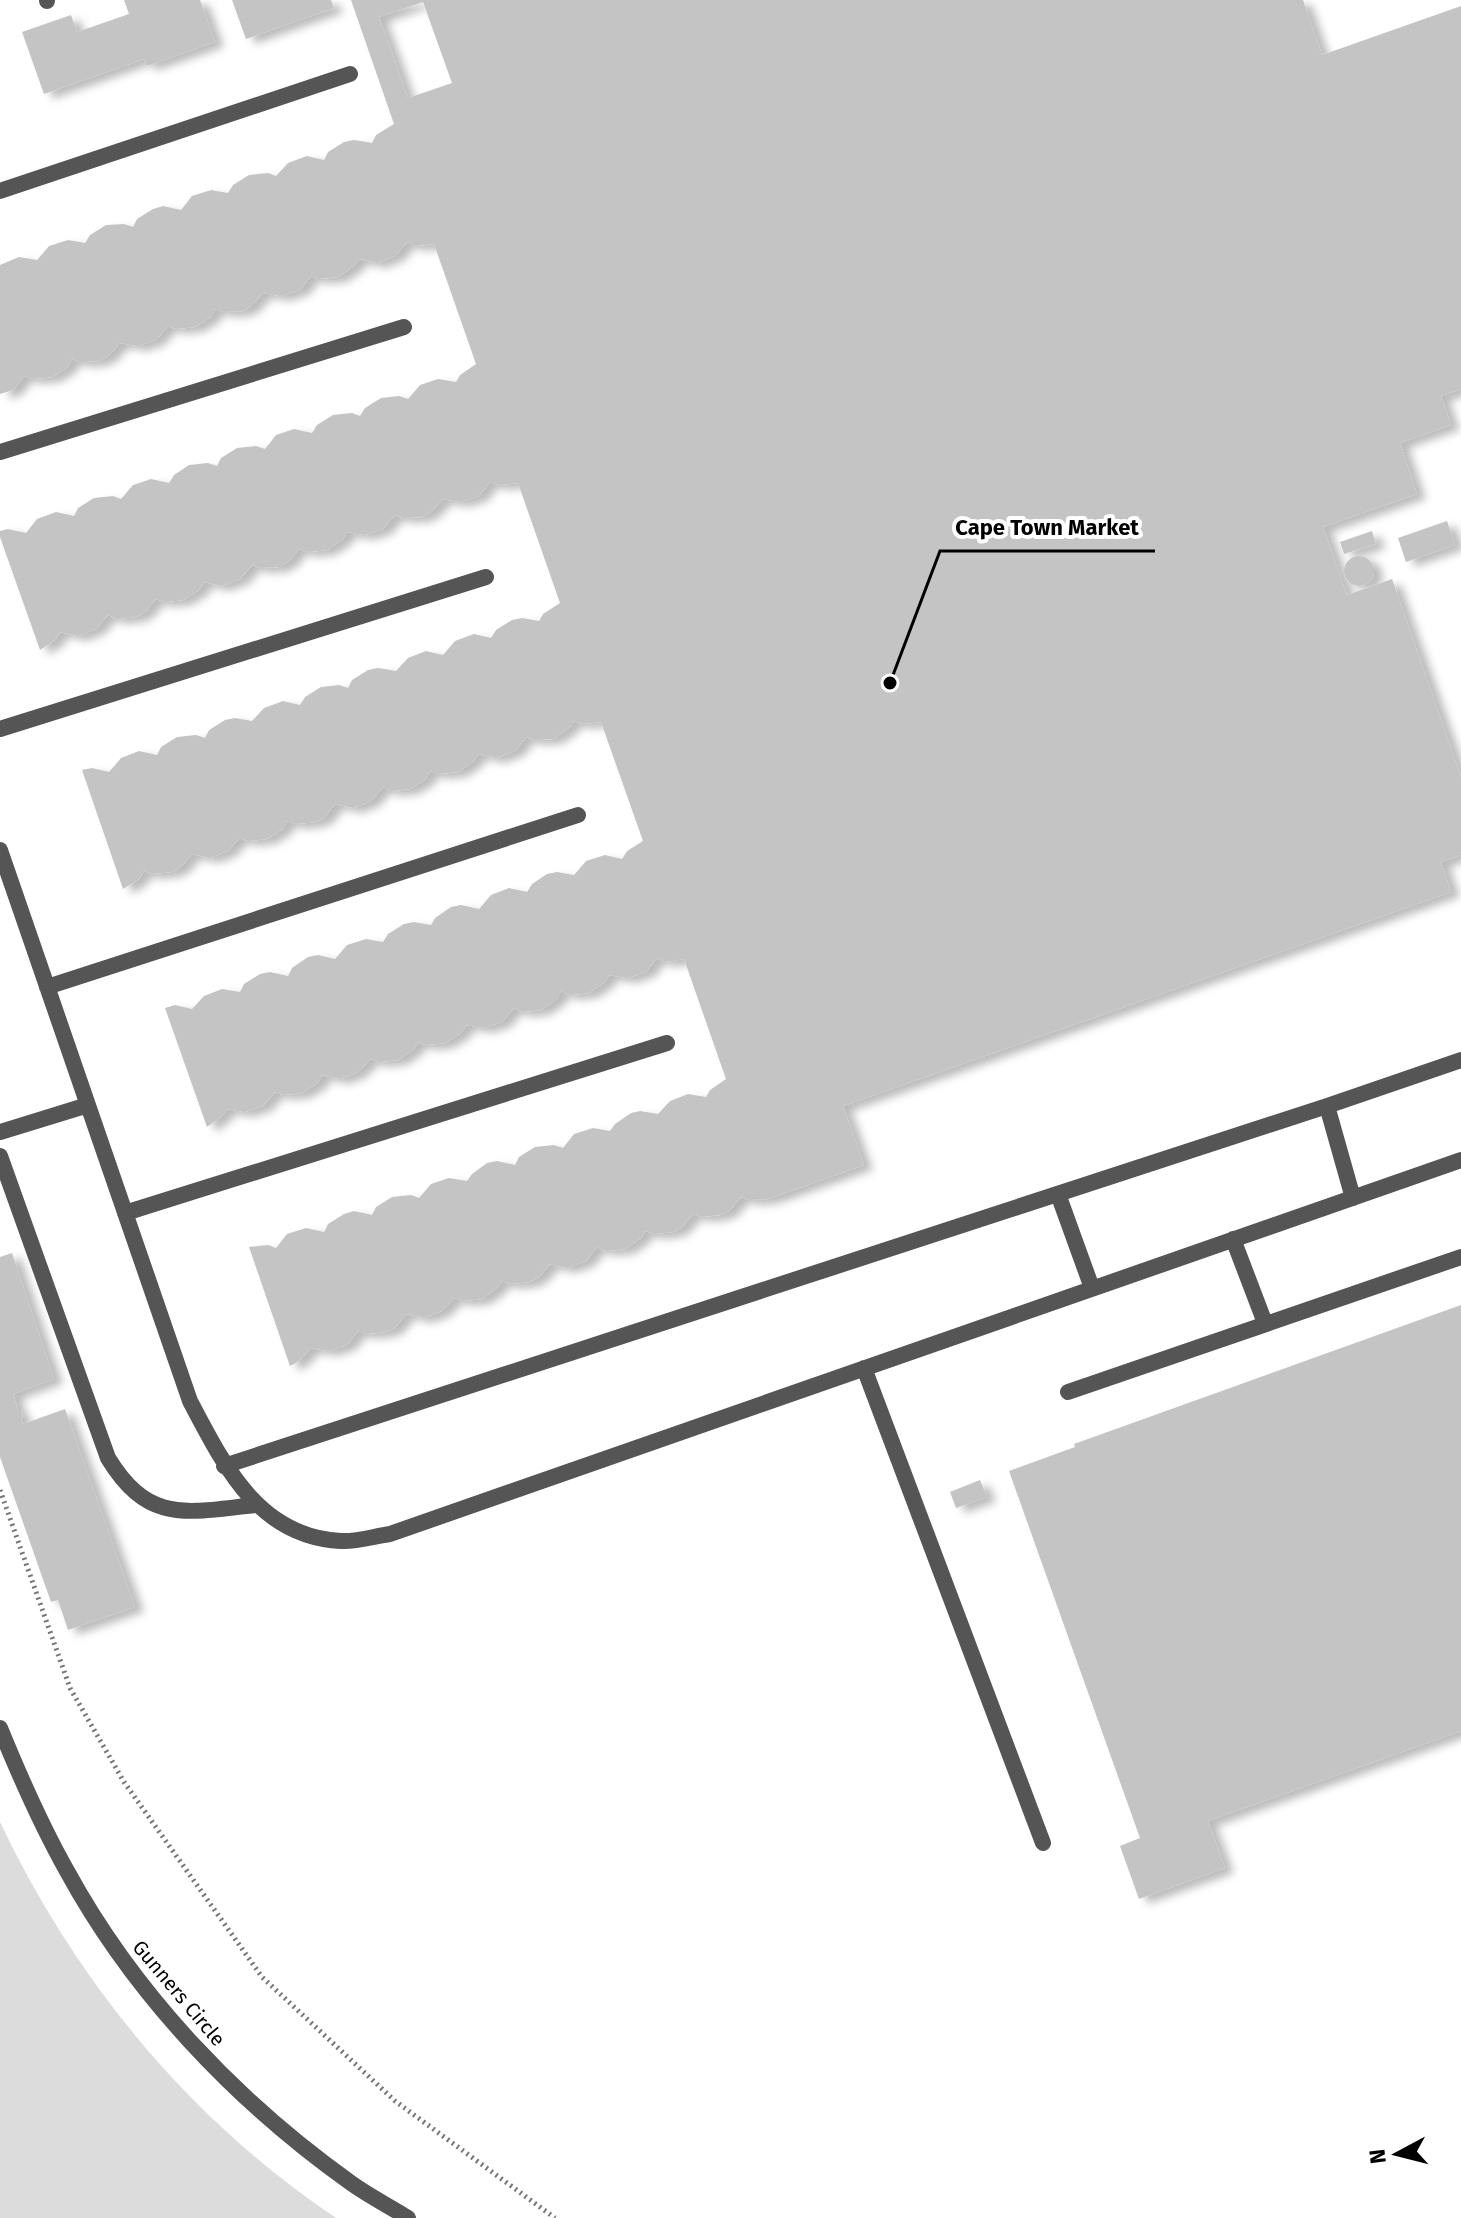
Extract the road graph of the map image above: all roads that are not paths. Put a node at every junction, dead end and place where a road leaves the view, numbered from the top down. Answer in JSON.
{"nodes":[{"id":1,"x":350,"y":74,"type":"dead end"},
{"id":2,"x":0,"y":191,"type":"edge"},
{"id":3,"x":404,"y":327,"type":"dead end"},
{"id":4,"x":0,"y":452,"type":"edge"},
{"id":5,"x":486,"y":577,"type":"dead end"},
{"id":6,"x":0,"y":729,"type":"edge"},
{"id":7,"x":578,"y":815,"type":"dead end"},
{"id":8,"x":0,"y":850,"type":"edge"},
{"id":9,"x":47,"y":987,"type":"junction"},
{"id":10,"x":667,"y":1043,"type":"dead end"},
{"id":11,"x":1461,"y":1060,"type":"edge"},
{"id":12,"x":88,"y":1105,"type":"junction"},
{"id":13,"x":1327,"y":1106,"type":"junction"},
{"id":14,"x":0,"y":1132,"type":"edge"},
{"id":15,"x":0,"y":1156,"type":"edge"},
{"id":16,"x":1461,"y":1160,"type":"edge"},
{"id":17,"x":1058,"y":1194,"type":"junction"},
{"id":18,"x":1353,"y":1198,"type":"junction"},
{"id":19,"x":125,"y":1213,"type":"junction"},
{"id":20,"x":1233,"y":1239,"type":"junction"},
{"id":21,"x":1461,"y":1257,"type":"edge"},
{"id":22,"x":1092,"y":1288,"type":"junction"},
{"id":23,"x":1265,"y":1323,"type":"junction"},
{"id":24,"x":864,"y":1368,"type":"junction"},
{"id":25,"x":1068,"y":1392,"type":"dead end"},
{"id":26,"x":224,"y":1466,"type":"junction"},
{"id":27,"x":256,"y":1505,"type":"junction"},
{"id":28,"x":0,"y":1728,"type":"edge"},
{"id":29,"x":1043,"y":1843,"type":"dead end"},
{"id":30,"x":408,"y":2218,"type":"edge"}],
"edges":[{"from":1,"to":2,"type":"street"},
{"from":3,"to":4,"type":"street"},
{"from":5,"to":6,"type":"street"},
{"from":7,"to":9,"type":"street"},
{"from":8,"to":9,"type":"street"},
{"from":9,"to":12,"type":"street"},
{"from":10,"to":19,"type":"street"},
{"from":11,"to":13,"type":"street"},
{"from":12,"to":14,"type":"street"},
{"from":12,"to":19,"type":"street"},
{"from":13,"to":17,"type":"street"},
{"from":13,"to":18,"type":"street"},
{"from":15,"to":27,"type":"street"},
{"from":16,"to":18,"type":"street"},
{"from":17,"to":22,"type":"street"},
{"from":17,"to":26,"type":"street"},
{"from":18,"to":20,"type":"street"},
{"from":19,"to":26,"type":"street"},
{"from":20,"to":22,"type":"street"},
{"from":20,"to":23,"type":"street"},
{"from":21,"to":23,"type":"street"},
{"from":22,"to":24,"type":"street"},
{"from":23,"to":25,"type":"street"},
{"from":24,"to":27,"type":"street"},
{"from":24,"to":29,"type":"street"},
{"from":26,"to":27,"type":"street"},
{"from":28,"to":30,"type":"street","name":"Gunners Circle"}]}
